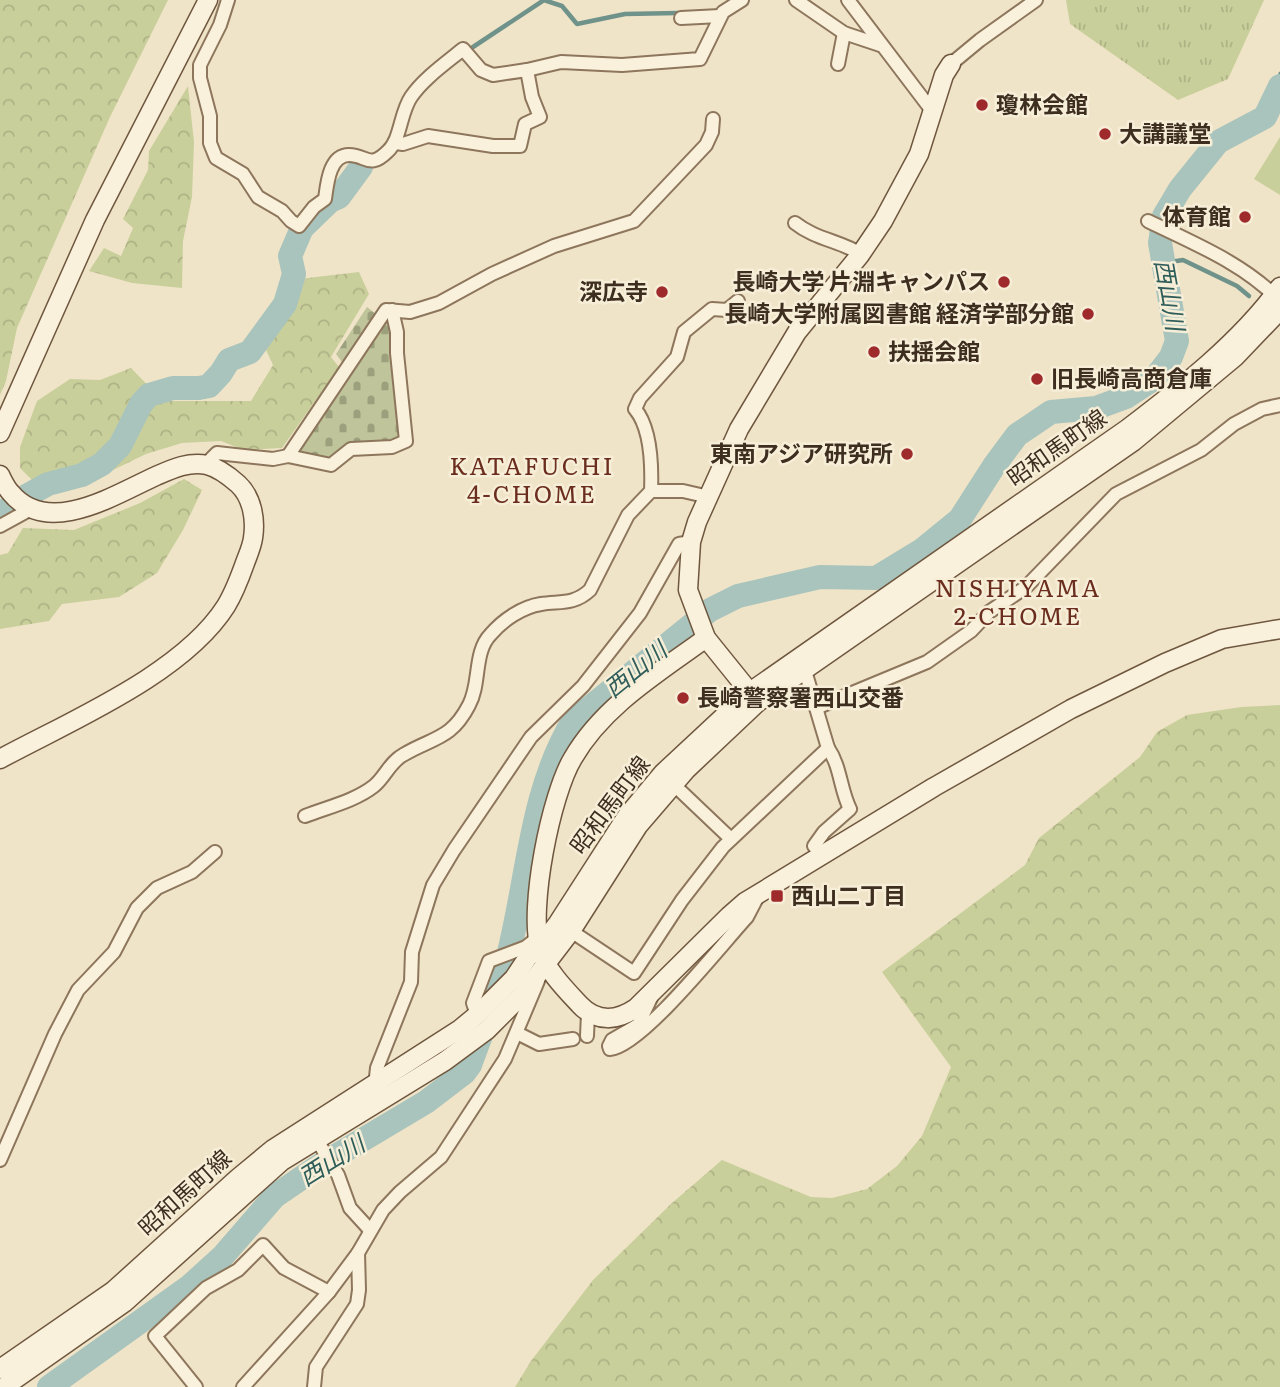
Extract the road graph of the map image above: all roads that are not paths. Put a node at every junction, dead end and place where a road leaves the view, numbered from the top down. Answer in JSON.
{"nodes":[{"id":1,"x":208,"y":0,"type":"edge"},
{"id":2,"x":228,"y":0,"type":"edge"},
{"id":3,"x":743,"y":0,"type":"edge"},
{"id":4,"x":796,"y":0,"type":"edge"},
{"id":5,"x":848,"y":0,"type":"edge"},
{"id":6,"x":1036,"y":0,"type":"edge"},
{"id":7,"x":720,"y":16,"type":"junction"},
{"id":8,"x":681,"y":18,"type":"dead end"},
{"id":9,"x":844,"y":33,"type":"junction"},
{"id":10,"x":880,"y":45,"type":"junction"},
{"id":11,"x":838,"y":64,"type":"dead end"},
{"id":12,"x":951,"y":64,"type":"joint"},
{"id":13,"x":527,"y":71,"type":"junction"},
{"id":14,"x":933,"y":112,"type":"junction"},
{"id":15,"x":713,"y":119,"type":"dead end"},
{"id":16,"x":396,"y":143,"type":"junction"},
{"id":17,"x":1148,"y":221,"type":"dead end"},
{"id":18,"x":795,"y":223,"type":"dead end"},
{"id":19,"x":861,"y":254,"type":"junction"},
{"id":20,"x":1279,"y":298,"type":"edge"},
{"id":21,"x":738,"y":301,"type":"dead end"},
{"id":22,"x":392,"y":310,"type":"junction"},
{"id":23,"x":1280,"y":405,"type":"edge"},
{"id":24,"x":0,"y":433,"type":"edge"},
{"id":25,"x":288,"y":456,"type":"junction"},
{"id":26,"x":206,"y":464,"type":"junction"},
{"id":27,"x":0,"y":475,"type":"edge"},
{"id":28,"x":651,"y":491,"type":"junction"},
{"id":29,"x":709,"y":497,"type":"junction"},
{"id":30,"x":32,"y":509,"type":"junction"},
{"id":31,"x":0,"y":526,"type":"edge"},
{"id":32,"x":691,"y":542,"type":"junction"},
{"id":33,"x":1280,"y":629,"type":"edge"},
{"id":34,"x":706,"y":638,"type":"junction"},
{"id":35,"x":803,"y":663,"type":"junction"},
{"id":36,"x":754,"y":697,"type":"junction"},
{"id":37,"x":816,"y":708,"type":"junction"},
{"id":38,"x":828,"y":748,"type":"junction"},
{"id":39,"x":0,"y":759,"type":"edge"},
{"id":40,"x":668,"y":778,"type":"junction"},
{"id":41,"x":305,"y":816,"type":"dead end"},
{"id":42,"x":731,"y":839,"type":"junction"},
{"id":43,"x":814,"y":845,"type":"dead end"},
{"id":44,"x":215,"y":852,"type":"dead end"},
{"id":45,"x":759,"y":894,"type":"junction"},
{"id":46,"x":564,"y":927,"type":"junction"},
{"id":47,"x":536,"y":951,"type":"junction"},
{"id":48,"x":654,"y":992,"type":"junction"},
{"id":49,"x":587,"y":1013,"type":"junction"},
{"id":50,"x":477,"y":1016,"type":"junction"},
{"id":51,"x":517,"y":1033,"type":"junction"},
{"id":52,"x":587,"y":1036,"type":"dead end"},
{"id":53,"x":573,"y":1039,"type":"dead end"},
{"id":54,"x":380,"y":1091,"type":"junction"},
{"id":55,"x":316,"y":1138,"type":"junction"},
{"id":56,"x":0,"y":1160,"type":"edge"},
{"id":57,"x":370,"y":1230,"type":"junction"},
{"id":58,"x":358,"y":1253,"type":"junction"},
{"id":59,"x":329,"y":1292,"type":"junction"},
{"id":60,"x":0,"y":1369,"type":"edge"},
{"id":61,"x":4,"y":1387,"type":"edge"},
{"id":62,"x":195,"y":1387,"type":"edge"},
{"id":63,"x":243,"y":1387,"type":"edge"},
{"id":64,"x":314,"y":1387,"type":"edge"}],
"edges":[{"from":1,"to":24,"type":"street"},
{"from":2,"to":16,"type":"street"},
{"from":3,"to":7,"type":"street"},
{"from":4,"to":9,"type":"street"},
{"from":5,"to":10,"type":"street"},
{"from":6,"to":12,"type":"street"},
{"from":7,"to":8,"type":"street"},
{"from":7,"to":13,"type":"street"},
{"from":9,"to":10,"type":"street"},
{"from":9,"to":11,"type":"street"},
{"from":10,"to":14,"type":"street"},
{"from":12,"to":14,"type":"street"},
{"from":13,"to":16,"type":"street"},
{"from":13,"to":16,"type":"street"},
{"from":14,"to":19,"type":"street"},
{"from":15,"to":22,"type":"street"},
{"from":17,"to":20,"type":"street"},
{"from":18,"to":19,"type":"street"},
{"from":19,"to":29,"type":"street"},
{"from":20,"to":35,"type":"street","name":"昭和馬町線"},
{"from":21,"to":28,"type":"street"},
{"from":22,"to":25,"type":"street"},
{"from":22,"to":25,"type":"street"},
{"from":23,"to":37,"type":"street"},
{"from":25,"to":26,"type":"street"},
{"from":26,"to":30,"type":"street"},
{"from":26,"to":39,"type":"street"},
{"from":27,"to":30,"type":"street"},
{"from":28,"to":29,"type":"street"},
{"from":28,"to":41,"type":"street"},
{"from":29,"to":32,"type":"street"},
{"from":30,"to":31,"type":"street"},
{"from":32,"to":34,"type":"street"},
{"from":32,"to":54,"type":"street"},
{"from":33,"to":45,"type":"street"},
{"from":34,"to":36,"type":"street"},
{"from":34,"to":47,"type":"street"},
{"from":35,"to":36,"type":"street","name":"昭和馬町線"},
{"from":35,"to":37,"type":"street"},
{"from":36,"to":40,"type":"street","name":"昭和馬町線"},
{"from":37,"to":38,"type":"street"},
{"from":38,"to":42,"type":"street"},
{"from":38,"to":43,"type":"street"},
{"from":40,"to":42,"type":"street"},
{"from":40,"to":46,"type":"street","name":"昭和馬町線"},
{"from":42,"to":46,"type":"street"},
{"from":44,"to":56,"type":"street"},
{"from":45,"to":48,"type":"street"},
{"from":45,"to":48,"type":"street"},
{"from":46,"to":47,"type":"street","name":"昭和馬町線"},
{"from":46,"to":47,"type":"street"},
{"from":47,"to":49,"type":"street"},
{"from":47,"to":50,"type":"street","name":"昭和馬町線"},
{"from":47,"to":50,"type":"street"},
{"from":47,"to":51,"type":"street"},
{"from":47,"to":54,"type":"street","name":"昭和馬町線"},
{"from":48,"to":49,"type":"street"},
{"from":49,"to":52,"type":"street"},
{"from":50,"to":54,"type":"street","name":"昭和馬町線"},
{"from":51,"to":53,"type":"street"},
{"from":51,"to":57,"type":"street"},
{"from":54,"to":55,"type":"street","name":"昭和馬町線"},
{"from":55,"to":57,"type":"street"},
{"from":55,"to":60,"type":"street","name":"昭和馬町線"},
{"from":55,"to":61,"type":"street","name":"昭和馬町線"},
{"from":57,"to":58,"type":"street"},
{"from":58,"to":59,"type":"street"},
{"from":58,"to":64,"type":"street"},
{"from":59,"to":62,"type":"street"},
{"from":59,"to":63,"type":"street"}]}
